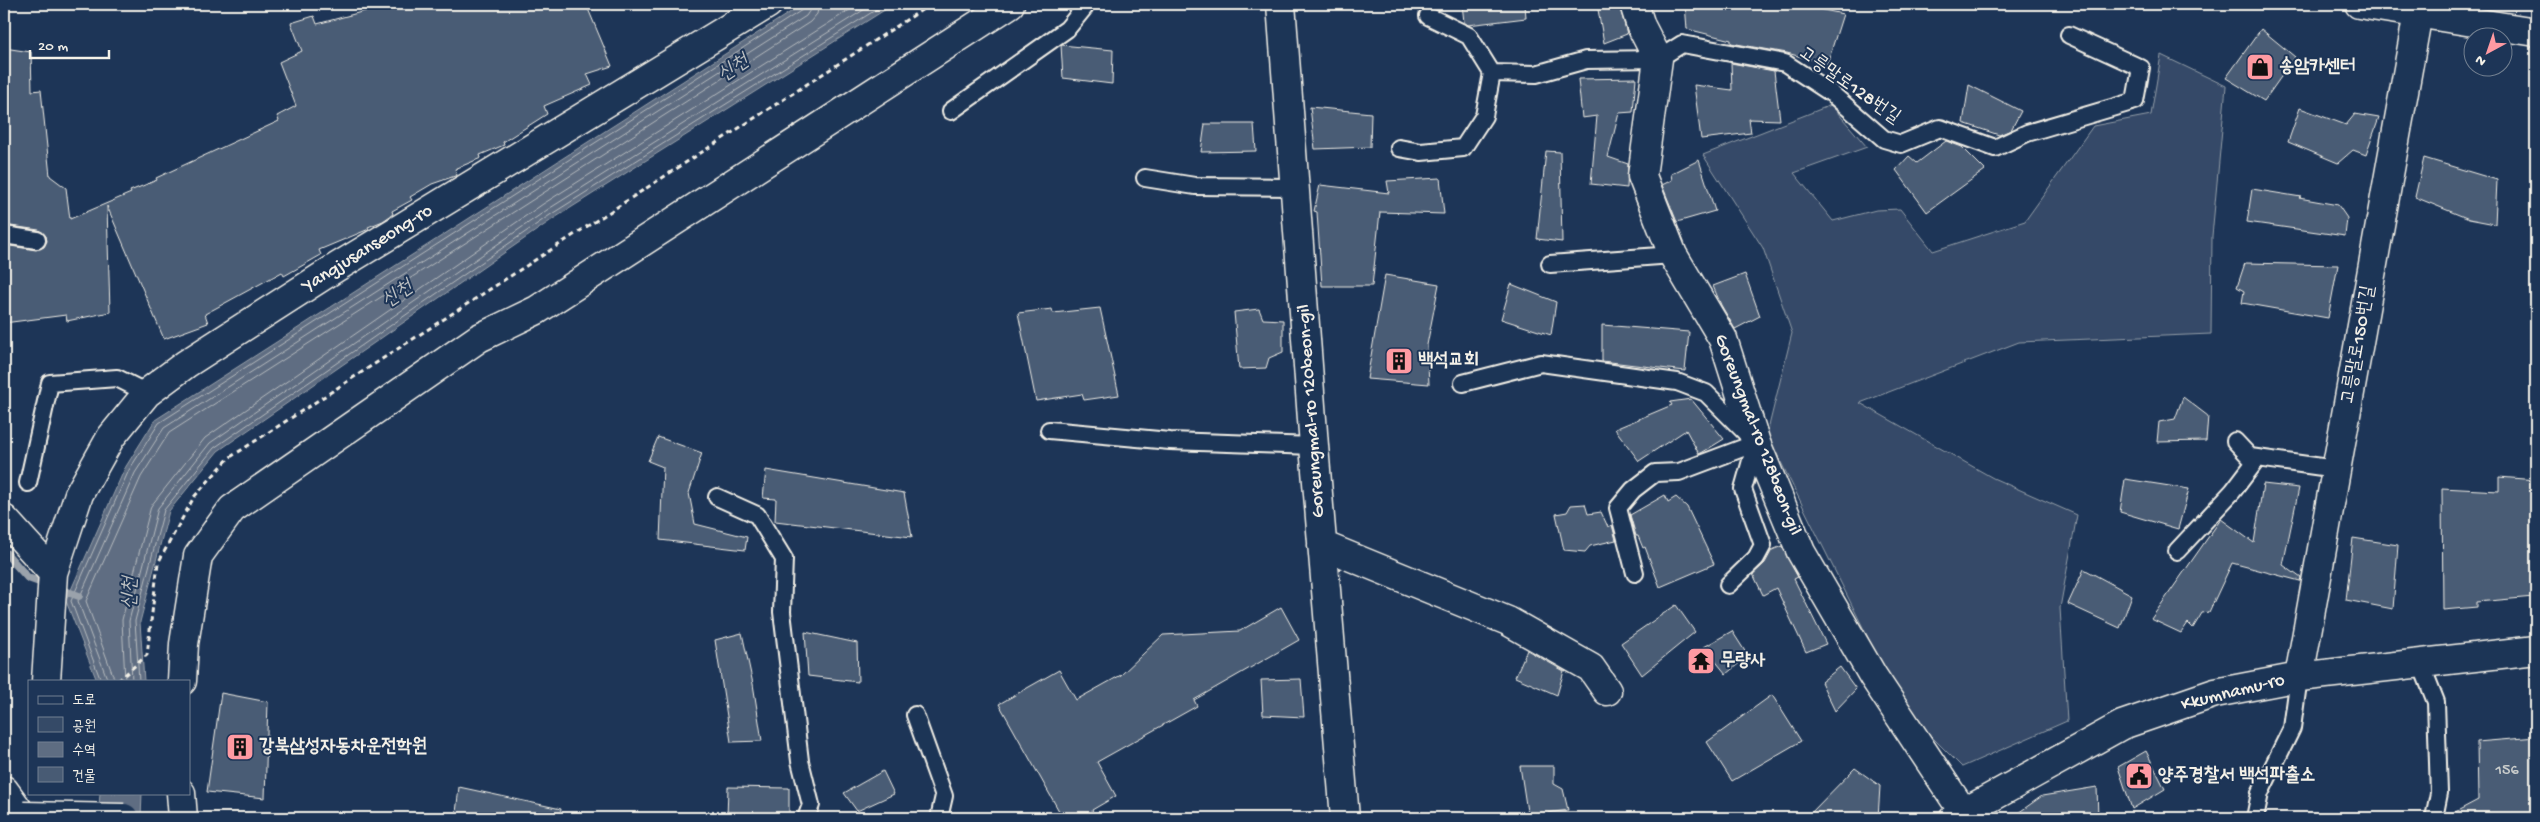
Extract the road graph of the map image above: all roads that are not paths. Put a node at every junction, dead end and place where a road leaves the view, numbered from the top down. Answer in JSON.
{"nodes":[{"id":1,"x":768,"y":4,"type":"edge"},
{"id":2,"x":1010,"y":4,"type":"edge"},
{"id":3,"x":1084,"y":4,"type":"edge"},
{"id":4,"x":1282,"y":4,"type":"edge"},
{"id":5,"x":1634,"y":4,"type":"edge"},
{"id":6,"x":2359,"y":4,"type":"edge"},
{"id":7,"x":2418,"y":8,"type":"edge"},
{"id":8,"x":1428,"y":16,"type":"dead end"},
{"id":9,"x":2536,"y":32,"type":"edge"},
{"id":10,"x":2069,"y":35,"type":"dead end"},
{"id":11,"x":1658,"y":59,"type":"junction"},
{"id":12,"x":1492,"y":73,"type":"junction"},
{"id":13,"x":951,"y":111,"type":"dead end"},
{"id":14,"x":1399,"y":148,"type":"dead end"},
{"id":15,"x":1145,"y":178,"type":"dead end"},
{"id":16,"x":1295,"y":187,"type":"junction"},
{"id":17,"x":4,"y":235,"type":"edge"},
{"id":18,"x":37,"y":240,"type":"dead end"},
{"id":19,"x":1673,"y":255,"type":"junction"},
{"id":20,"x":1550,"y":264,"type":"dead end"},
{"id":21,"x":1463,"y":383,"type":"dead end"},
{"id":22,"x":147,"y":393,"type":"junction"},
{"id":23,"x":1049,"y":430,"type":"dead end"},
{"id":24,"x":2235,"y":441,"type":"dead end"},
{"id":25,"x":1756,"y":443,"type":"junction"},
{"id":26,"x":1314,"y":446,"type":"junction"},
{"id":27,"x":2258,"y":458,"type":"junction"},
{"id":28,"x":2336,"y":469,"type":"junction"},
{"id":29,"x":28,"y":483,"type":"dead end"},
{"id":30,"x":717,"y":497,"type":"dead end"},
{"id":31,"x":4,"y":519,"type":"edge"},
{"id":32,"x":1322,"y":545,"type":"junction"},
{"id":33,"x":2176,"y":550,"type":"dead end"},
{"id":34,"x":53,"y":573,"type":"junction"},
{"id":35,"x":1635,"y":573,"type":"dead end"},
{"id":36,"x":1728,"y":585,"type":"dead end"},
{"id":37,"x":2536,"y":650,"type":"edge"},
{"id":38,"x":2421,"y":664,"type":"junction"},
{"id":39,"x":2300,"y":677,"type":"junction"},
{"id":40,"x":46,"y":680,"type":"edge"},
{"id":41,"x":182,"y":680,"type":"edge"},
{"id":42,"x":1607,"y":691,"type":"dead end"},
{"id":43,"x":915,"y":715,"type":"dead end"},
{"id":44,"x":4,"y":790,"type":"edge"},
{"id":45,"x":181,"y":794,"type":"edge"},
{"id":46,"x":20,"y":810,"type":"edge"},
{"id":47,"x":1959,"y":815,"type":"edge"},
{"id":48,"x":124,"y":818,"type":"edge"},
{"id":49,"x":183,"y":818,"type":"edge"},
{"id":50,"x":806,"y":818,"type":"edge"},
{"id":51,"x":939,"y":818,"type":"edge"},
{"id":52,"x":1345,"y":818,"type":"edge"},
{"id":53,"x":2255,"y":818,"type":"edge"},
{"id":54,"x":2434,"y":818,"type":"edge"}],
"edges":[{"from":1,"to":22,"type":"street","name":"Yangjusanseong-ro"},
{"from":2,"to":41,"type":"street"},
{"from":3,"to":13,"type":"lane"},
{"from":4,"to":16,"type":"street","name":"Goreungmal-ro 120beon-gil"},
{"from":5,"to":11,"type":"street"},
{"from":6,"to":7,"type":"street"},
{"from":7,"to":9,"type":"street"},
{"from":7,"to":28,"type":"street","name":"고릉말로150번길"},
{"from":8,"to":12,"type":"lane"},
{"from":10,"to":11,"type":"lane","name":"고릉말로128번길"},
{"from":11,"to":12,"type":"lane"},
{"from":11,"to":19,"type":"street","name":"Goreungmal-ro 128beon-gil"},
{"from":12,"to":14,"type":"lane"},
{"from":15,"to":16,"type":"lane"},
{"from":16,"to":26,"type":"street","name":"Goreungmal-ro 120beon-gil"},
{"from":17,"to":18,"type":"lane"},
{"from":19,"to":20,"type":"lane"},
{"from":19,"to":25,"type":"street","name":"Goreungmal-ro 128beon-gil"},
{"from":21,"to":25,"type":"lane"},
{"from":22,"to":29,"type":"lane"},
{"from":22,"to":34,"type":"street","name":"Yangjusanseong-ro"},
{"from":23,"to":26,"type":"lane"},
{"from":24,"to":27,"type":"lane"},
{"from":25,"to":35,"type":"lane"},
{"from":25,"to":36,"type":"lane"},
{"from":25,"to":47,"type":"street","name":"Goreungmal-ro 128beon-gil"},
{"from":26,"to":32,"type":"street","name":"Goreungmal-ro 120beon-gil"},
{"from":27,"to":28,"type":"lane"},
{"from":27,"to":33,"type":"lane"},
{"from":28,"to":39,"type":"street","name":"고릉말로150번길"},
{"from":30,"to":50,"type":"lane"},
{"from":31,"to":34,"type":"street"},
{"from":32,"to":42,"type":"street"},
{"from":32,"to":52,"type":"street","name":"Goreungmal-ro 120beon-gil"},
{"from":34,"to":40,"type":"street","name":"Yangjusanseong-ro"},
{"from":37,"to":38,"type":"street","name":"Kkumnamu-ro"},
{"from":38,"to":39,"type":"street","name":"Kkumnamu-ro"},
{"from":38,"to":54,"type":"lane"},
{"from":39,"to":47,"type":"street","name":"Kkumnamu-ro"},
{"from":39,"to":53,"type":"lane"},
{"from":43,"to":51,"type":"lane"},
{"from":44,"to":46,"type":"street"},
{"from":45,"to":49,"type":"street"},
{"from":46,"to":48,"type":"street","bridge":true}]}
